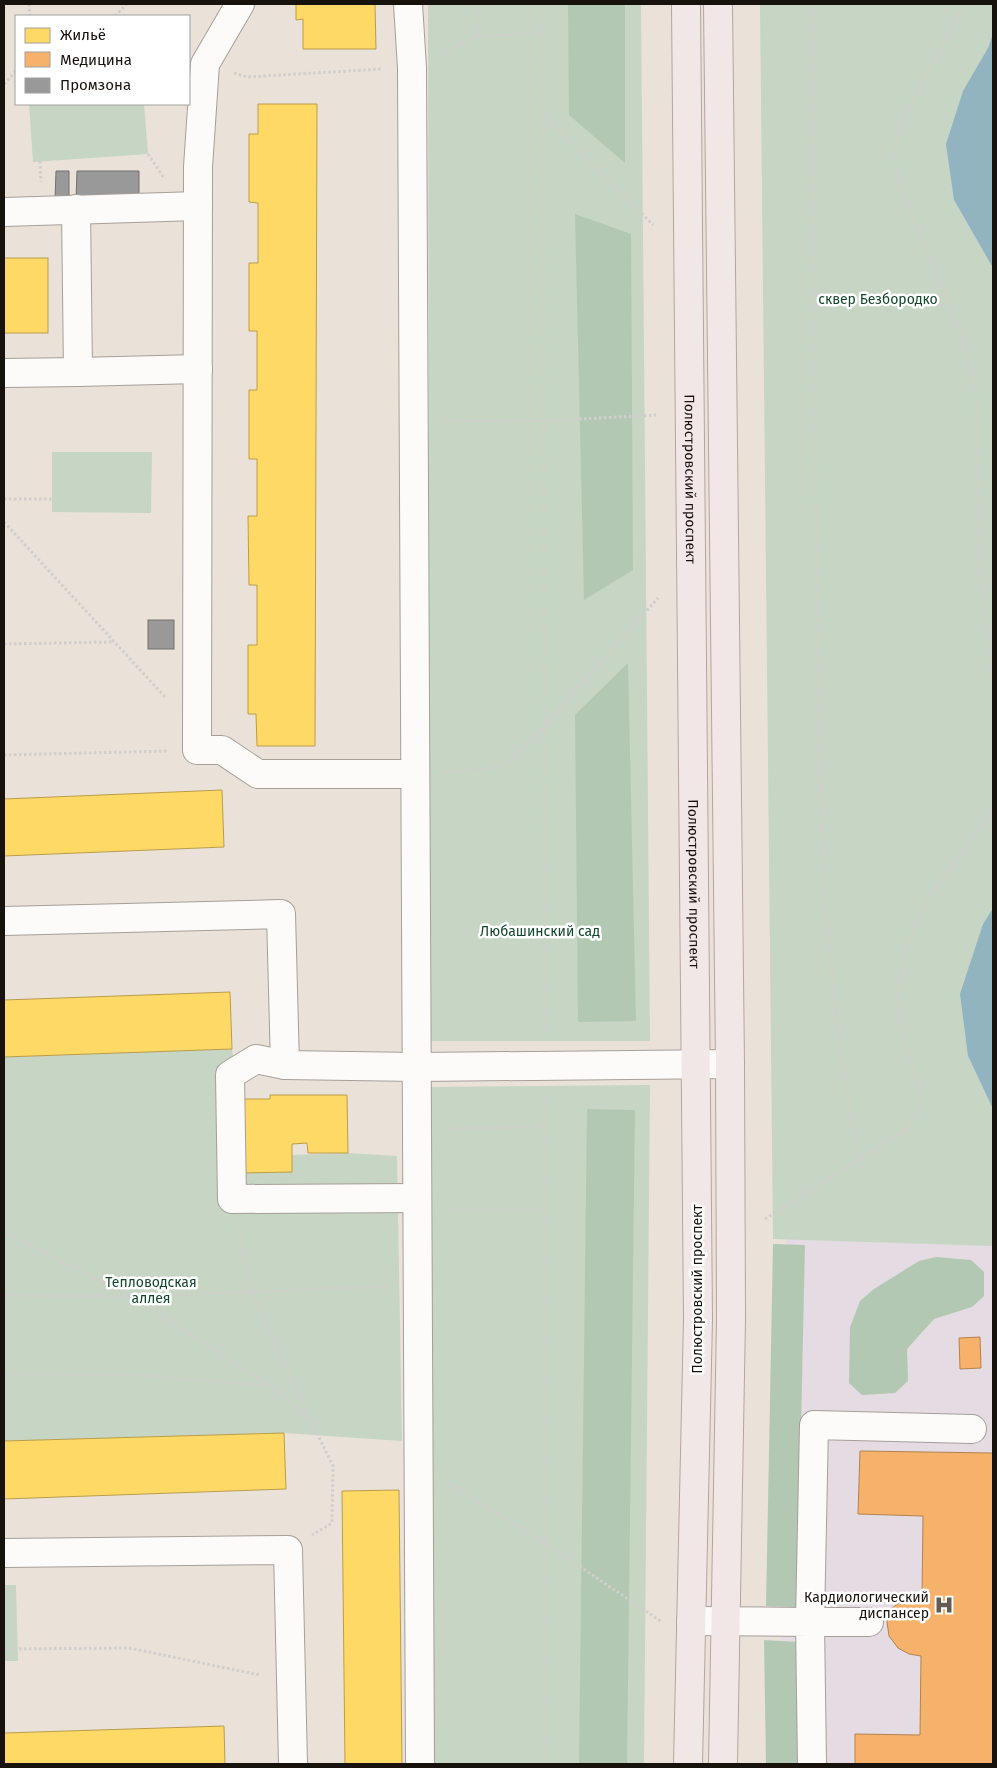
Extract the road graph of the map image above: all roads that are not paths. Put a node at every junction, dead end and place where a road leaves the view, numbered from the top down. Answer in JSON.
{"nodes":[{"id":1,"x":240,"y":4,"type":"edge"},
{"id":2,"x":408,"y":4,"type":"edge"},
{"id":3,"x":686,"y":4,"type":"edge"},
{"id":4,"x":718,"y":4,"type":"edge"},
{"id":5,"x":198,"y":206,"type":"junction"},
{"id":6,"x":76,"y":209,"type":"junction"},
{"id":7,"x":4,"y":212,"type":"edge"},
{"id":8,"x":198,"y":369,"type":"junction"},
{"id":9,"x":78,"y":372,"type":"junction"},
{"id":10,"x":4,"y":373,"type":"edge"},
{"id":11,"x":415,"y":774,"type":"junction"},
{"id":12,"x":4,"y":921,"type":"edge"},
{"id":13,"x":696,"y":1064,"type":"junction"},
{"id":14,"x":730,"y":1064,"type":"junction"},
{"id":15,"x":285,"y":1065,"type":"junction"},
{"id":16,"x":417,"y":1067,"type":"junction"},
{"id":17,"x":417,"y":1198,"type":"junction"},
{"id":18,"x":972,"y":1429,"type":"dead end"},
{"id":19,"x":4,"y":1553,"type":"edge"},
{"id":20,"x":726,"y":1620,"type":"junction"},
{"id":21,"x":691,"y":1621,"type":"junction"},
{"id":22,"x":810,"y":1622,"type":"junction"},
{"id":23,"x":869,"y":1622,"type":"dead end"},
{"id":24,"x":293,"y":1764,"type":"edge"},
{"id":25,"x":420,"y":1764,"type":"edge"},
{"id":26,"x":688,"y":1764,"type":"edge"},
{"id":27,"x":723,"y":1764,"type":"edge"},
{"id":28,"x":812,"y":1764,"type":"edge"}],
"edges":[{"from":1,"to":5,"type":"lane"},
{"from":2,"to":11,"type":"lane"},
{"from":3,"to":13,"type":"main road","name":"Полюстровский проспект"},
{"from":4,"to":14,"type":"main road"},
{"from":5,"to":6,"type":"lane"},
{"from":5,"to":8,"type":"lane"},
{"from":6,"to":7,"type":"lane"},
{"from":6,"to":9,"type":"lane"},
{"from":8,"to":9,"type":"lane"},
{"from":8,"to":11,"type":"lane"},
{"from":9,"to":10,"type":"lane"},
{"from":11,"to":16,"type":"lane"},
{"from":12,"to":15,"type":"lane"},
{"from":13,"to":14,"type":"lane"},
{"from":13,"to":16,"type":"lane"},
{"from":13,"to":21,"type":"main road","name":"Полюстровский проспект"},
{"from":14,"to":20,"type":"main road"},
{"from":15,"to":16,"type":"lane"},
{"from":15,"to":17,"type":"lane"},
{"from":16,"to":17,"type":"lane"},
{"from":17,"to":25,"type":"lane"},
{"from":18,"to":22,"type":"lane"},
{"from":19,"to":24,"type":"lane"},
{"from":20,"to":21,"type":"lane"},
{"from":20,"to":22,"type":"lane"},
{"from":20,"to":27,"type":"main road"},
{"from":21,"to":26,"type":"main road","name":"Полюстровский проспект"},
{"from":22,"to":23,"type":"lane"},
{"from":22,"to":28,"type":"lane"}]}
